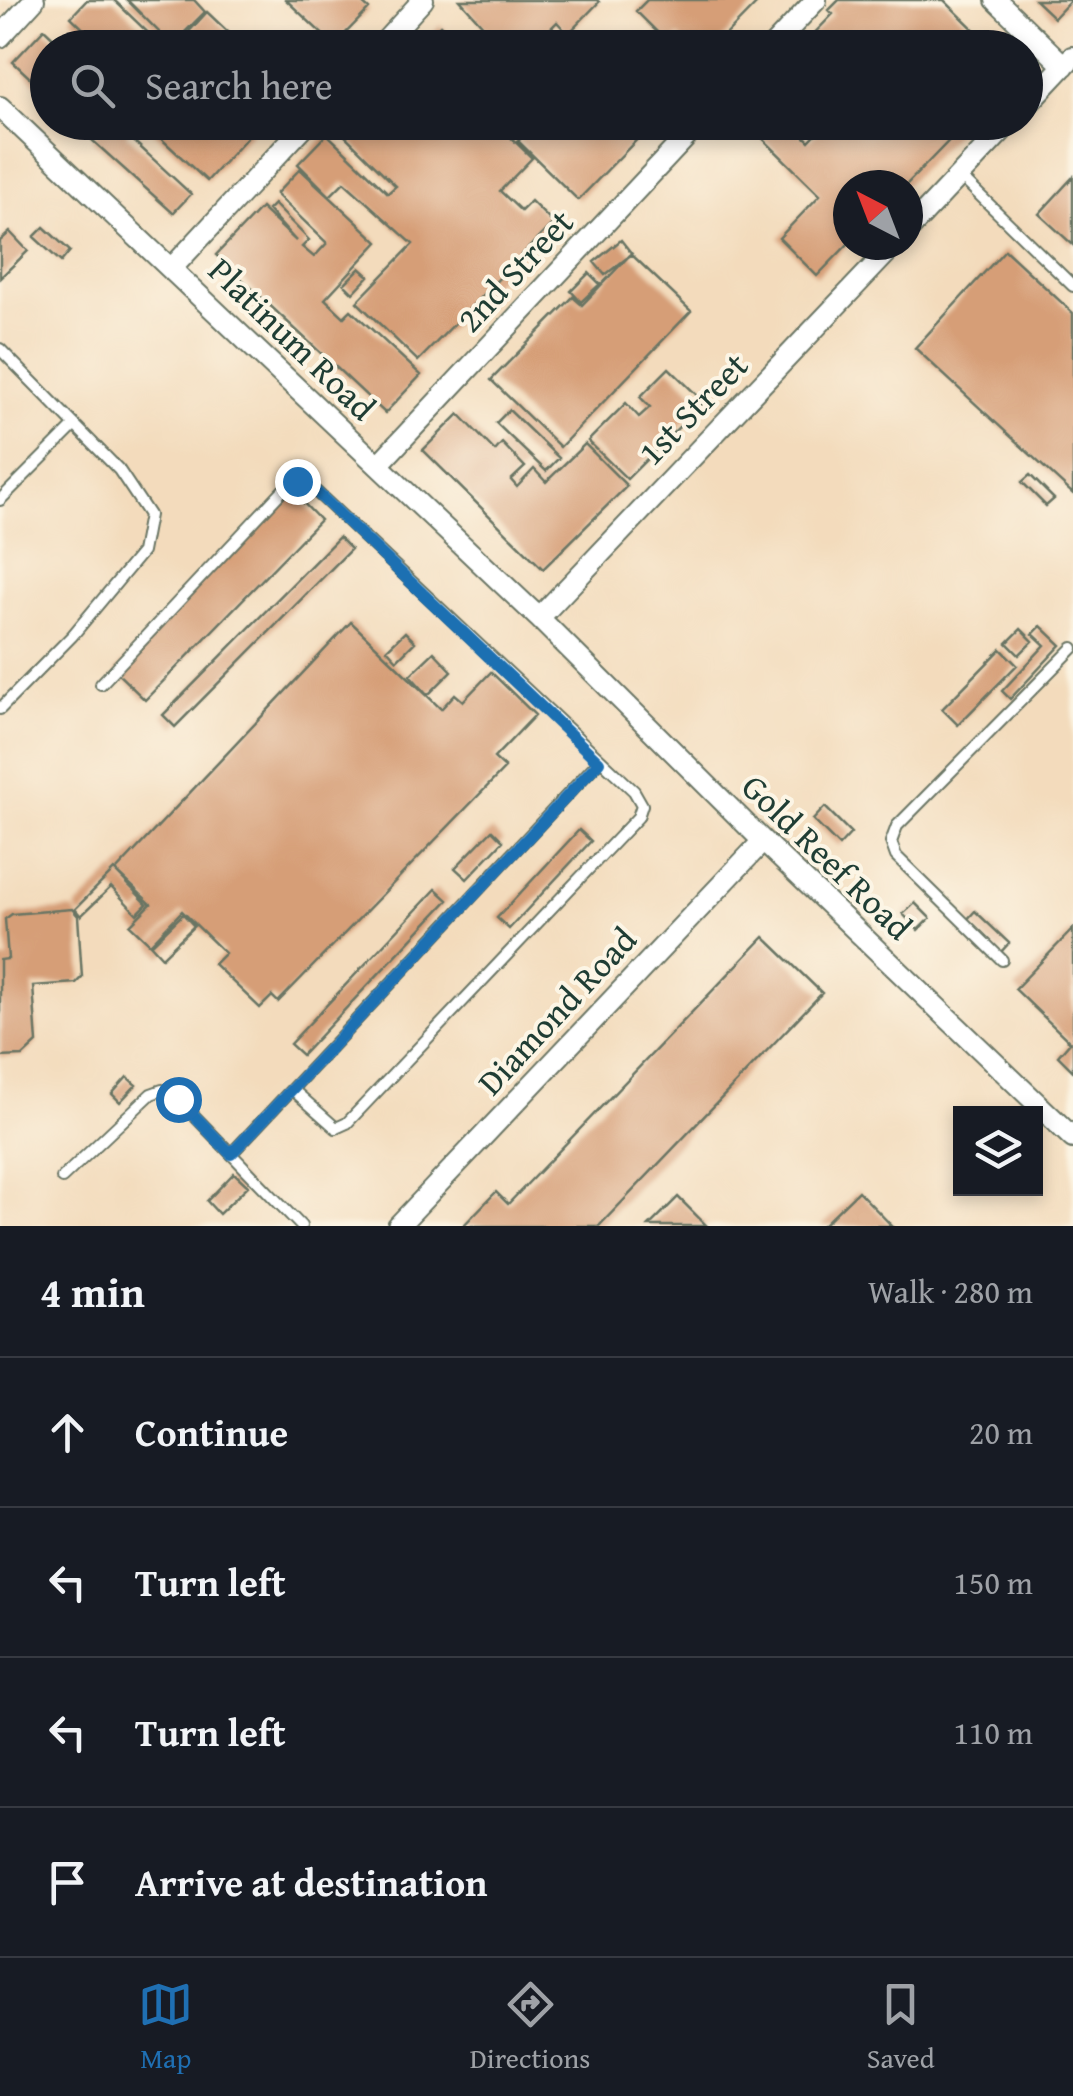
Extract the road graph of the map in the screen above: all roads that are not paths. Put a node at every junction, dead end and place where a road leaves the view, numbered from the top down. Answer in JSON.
{"nodes":[{"id":1,"x":34,"y":0,"type":"edge"},
{"id":2,"x":423,"y":0,"type":"edge"},
{"id":3,"x":816,"y":0,"type":"edge"},
{"id":4,"x":996,"y":0,"type":"edge"},
{"id":5,"x":396,"y":30,"type":"edge"},
{"id":6,"x":788,"y":30,"type":"edge"},
{"id":7,"x":1031,"y":30,"type":"edge"},
{"id":8,"x":0,"y":36,"type":"edge"},
{"id":9,"x":1043,"y":40,"type":"edge"},
{"id":10,"x":1068,"y":61,"type":"edge"},
{"id":11,"x":1043,"y":88,"type":"edge"},
{"id":12,"x":0,"y":107,"type":"edge"},
{"id":13,"x":30,"y":135,"type":"edge"},
{"id":14,"x":35,"y":140,"type":"edge"},
{"id":15,"x":291,"y":140,"type":"edge"},
{"id":16,"x":683,"y":140,"type":"edge"},
{"id":17,"x":993,"y":140,"type":"edge"},
{"id":18,"x":960,"y":176,"type":"junction"},
{"id":19,"x":923,"y":214,"type":"edge"},
{"id":20,"x":880,"y":260,"type":"edge"},
{"id":21,"x":171,"y":269,"type":"junction"},
{"id":22,"x":1073,"y":286,"type":"edge"},
{"id":23,"x":0,"y":349,"type":"edge"},
{"id":24,"x":75,"y":425,"type":"junction"},
{"id":25,"x":378,"y":465,"type":"junction"},
{"id":26,"x":0,"y":500,"type":"edge"},
{"id":27,"x":539,"y":618,"type":"junction"},
{"id":28,"x":1073,"y":648,"type":"edge"},
{"id":29,"x":101,"y":684,"type":"dead end"},
{"id":30,"x":0,"y":709,"type":"edge"},
{"id":31,"x":599,"y":762,"type":"junction"},
{"id":32,"x":762,"y":841,"type":"junction"},
{"id":33,"x":1002,"y":960,"type":"dead end"},
{"id":34,"x":292,"y":1089,"type":"junction"},
{"id":35,"x":1073,"y":1138,"type":"edge"},
{"id":36,"x":231,"y":1154,"type":"junction"},
{"id":37,"x":62,"y":1178,"type":"dead end"},
{"id":38,"x":302,"y":1226,"type":"edge"},
{"id":39,"x":398,"y":1226,"type":"edge"}],
"edges":[{"from":1,"to":8,"type":"street"},
{"from":2,"to":5,"type":"street"},
{"from":3,"to":6,"type":"street"},
{"from":4,"to":7,"type":"street"},
{"from":9,"to":10,"type":"street"},
{"from":10,"to":11,"type":"street"},
{"from":12,"to":13,"type":"street","name":"Platinum Road"},
{"from":14,"to":21,"type":"street","name":"Platinum Road"},
{"from":15,"to":21,"type":"street"},
{"from":16,"to":25,"type":"street","name":"2nd Street"},
{"from":17,"to":18,"type":"street"},
{"from":18,"to":19,"type":"street"},
{"from":18,"to":22,"type":"lane"},
{"from":20,"to":27,"type":"street","name":"1st Street"},
{"from":21,"to":25,"type":"street","name":"Platinum Road"},
{"from":23,"to":24,"type":"lane"},
{"from":24,"to":26,"type":"lane"},
{"from":24,"to":30,"type":"lane"},
{"from":25,"to":27,"type":"street","name":"Platinum Road"},
{"from":27,"to":32,"type":"street","name":"Gold Reef Road"},
{"from":28,"to":33,"type":"lane"},
{"from":29,"to":31,"type":"lane"},
{"from":31,"to":34,"type":"lane"},
{"from":31,"to":34,"type":"lane"},
{"from":32,"to":35,"type":"street","name":"Gold Reef Road"},
{"from":32,"to":39,"type":"street","name":"Diamond Road"},
{"from":34,"to":36,"type":"lane"},
{"from":36,"to":37,"type":"lane"},
{"from":36,"to":38,"type":"lane"}]}
